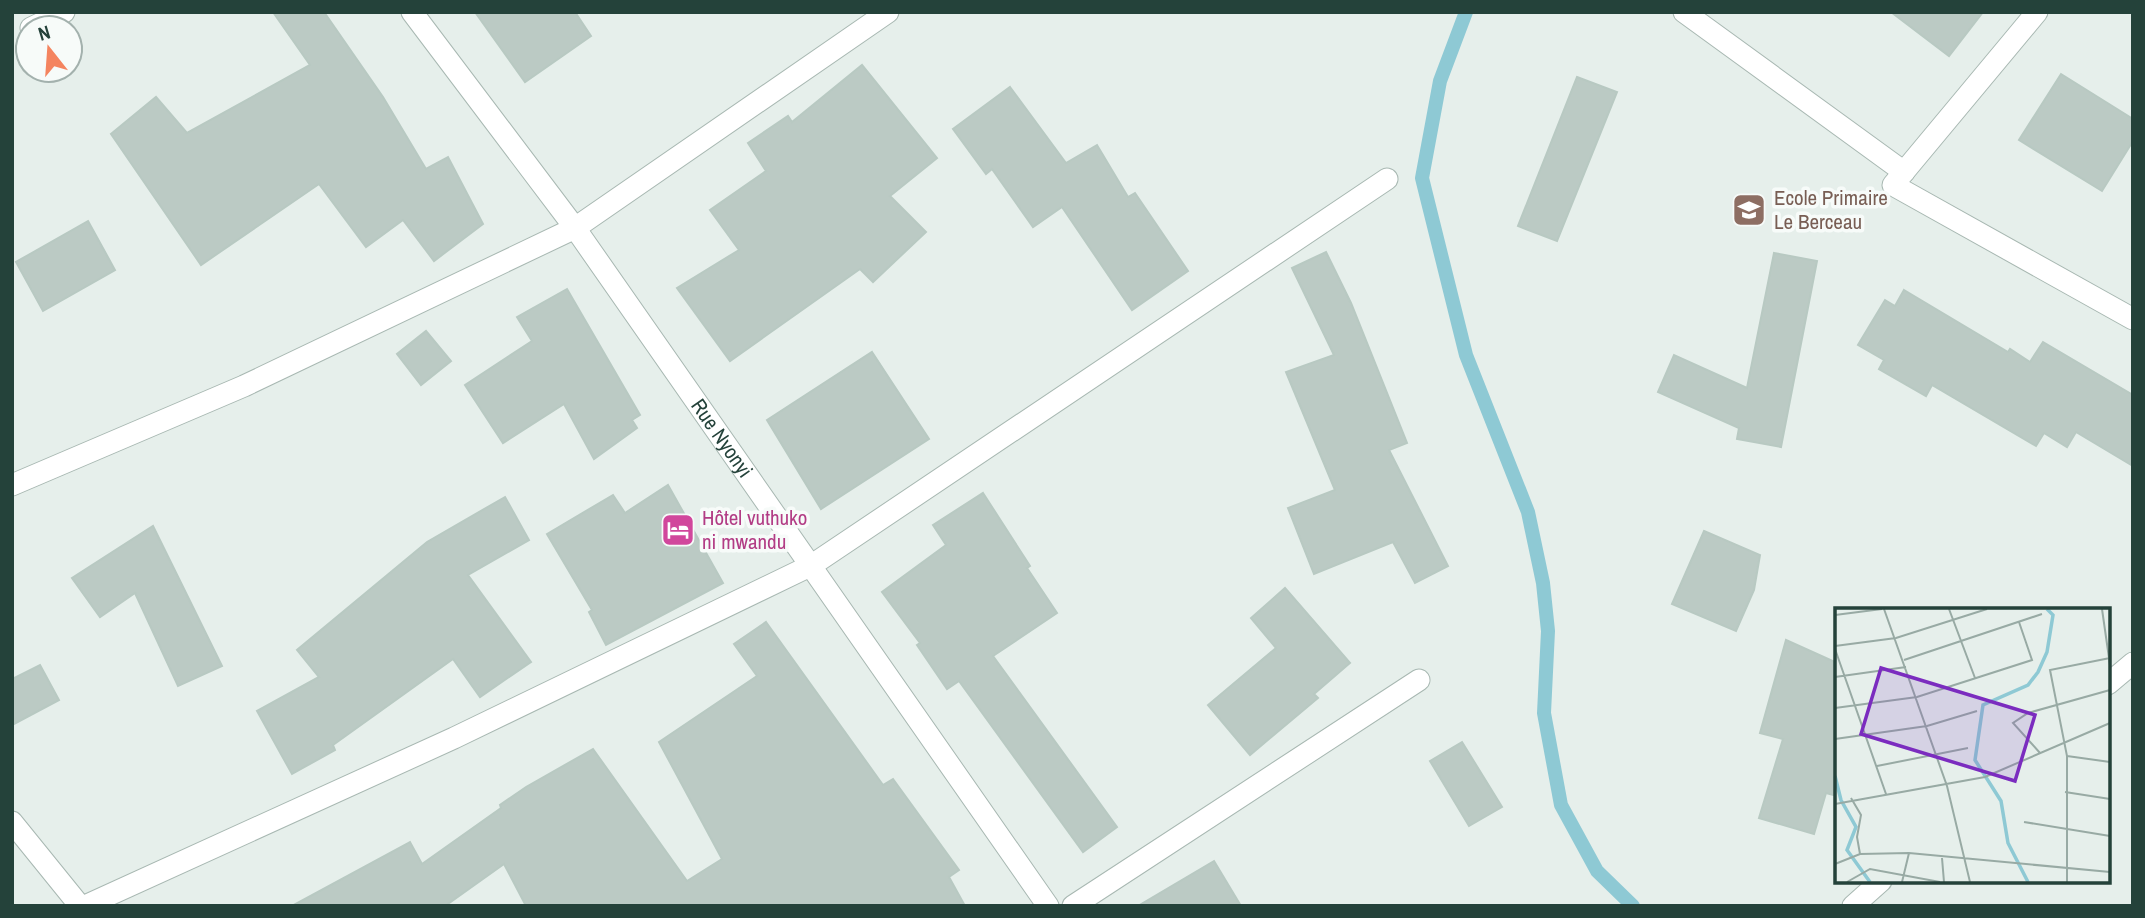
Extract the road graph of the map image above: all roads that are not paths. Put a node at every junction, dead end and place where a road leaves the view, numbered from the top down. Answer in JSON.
{"nodes":[{"id":1,"x":412,"y":12,"type":"edge"},
{"id":2,"x":888,"y":12,"type":"edge"},
{"id":3,"x":1684,"y":12,"type":"edge"},
{"id":4,"x":2037,"y":12,"type":"edge"},
{"id":5,"x":1904,"y":172,"type":"junction"},
{"id":6,"x":1387,"y":179,"type":"dead end"},
{"id":7,"x":575,"y":228,"type":"junction"},
{"id":8,"x":2133,"y":319,"type":"edge"},
{"id":9,"x":12,"y":485,"type":"edge"},
{"id":10,"x":812,"y":565,"type":"junction"},
{"id":11,"x":2133,"y":663,"type":"edge"},
{"id":12,"x":1419,"y":680,"type":"dead end"},
{"id":13,"x":2110,"y":682,"type":"edge"},
{"id":14,"x":12,"y":822,"type":"edge"},
{"id":15,"x":1879,"y":883,"type":"edge"},
{"id":16,"x":80,"y":906,"type":"edge"},
{"id":17,"x":85,"y":906,"type":"edge"},
{"id":18,"x":1048,"y":906,"type":"edge"},
{"id":19,"x":1073,"y":906,"type":"edge"},
{"id":20,"x":1853,"y":906,"type":"edge"}],
"edges":[{"from":1,"to":7,"type":"street","name":"Rue Nyonyi"},
{"from":2,"to":7,"type":"street"},
{"from":3,"to":5,"type":"street"},
{"from":4,"to":5,"type":"street"},
{"from":5,"to":8,"type":"street"},
{"from":6,"to":10,"type":"street"},
{"from":7,"to":9,"type":"street"},
{"from":7,"to":10,"type":"street","name":"Rue Nyonyi"},
{"from":10,"to":17,"type":"street"},
{"from":10,"to":18,"type":"street","name":"Rue Nyonyi"},
{"from":11,"to":13,"type":"street"},
{"from":12,"to":19,"type":"street"},
{"from":14,"to":16,"type":"street"},
{"from":15,"to":20,"type":"street"}]}
